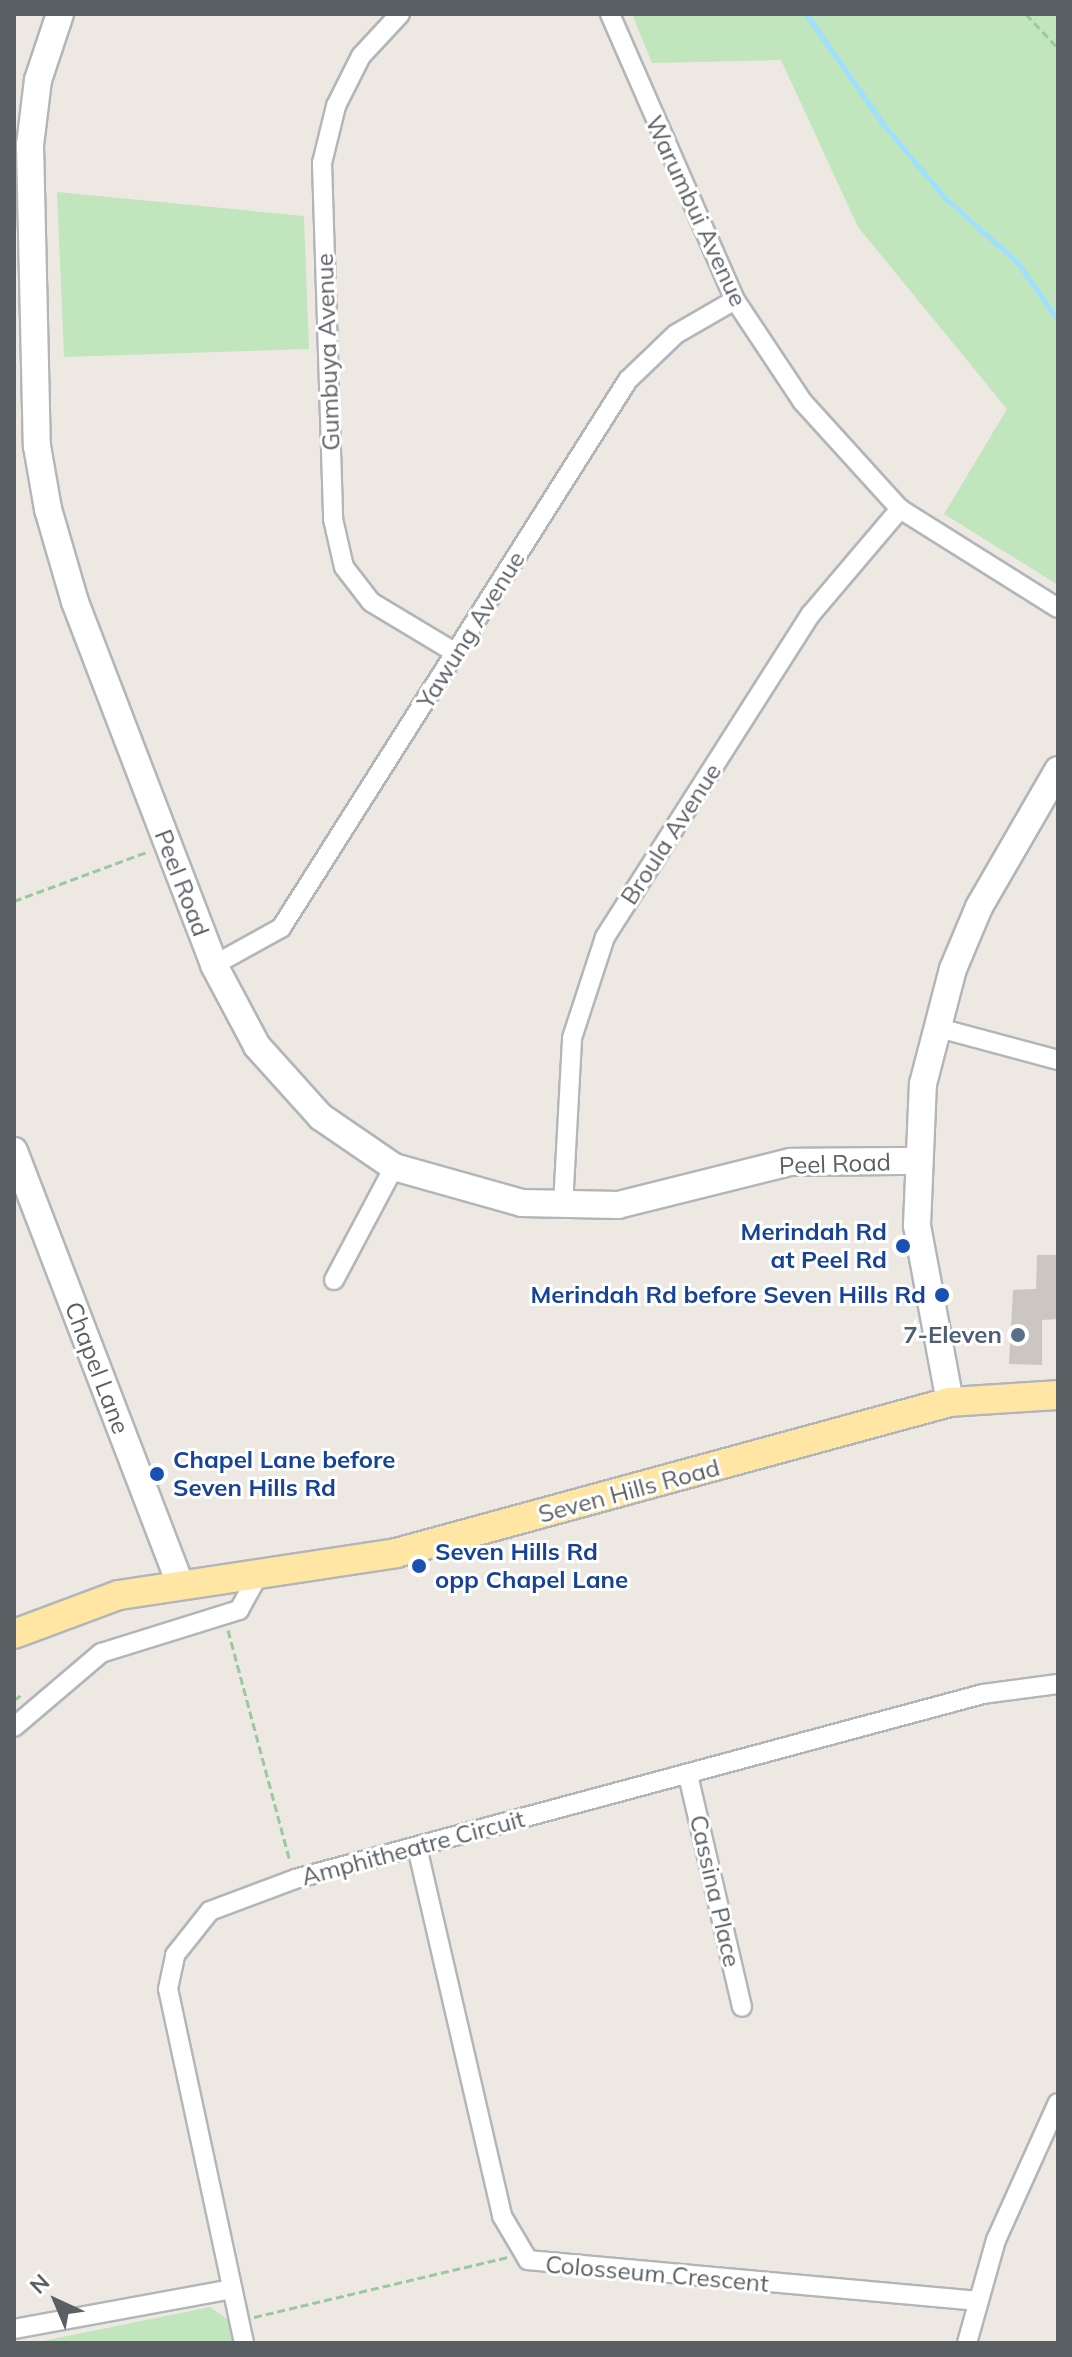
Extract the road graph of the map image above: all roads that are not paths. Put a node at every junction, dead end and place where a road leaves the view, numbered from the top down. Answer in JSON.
{"nodes":[{"id":1,"x":60,"y":14,"type":"edge"},
{"id":2,"x":400,"y":14,"type":"edge"},
{"id":3,"x":610,"y":14,"type":"edge"},
{"id":4,"x":22,"y":144,"type":"edge"},
{"id":5,"x":735,"y":300,"type":"junction"},
{"id":6,"x":900,"y":509,"type":"junction"},
{"id":7,"x":1058,"y":608,"type":"edge"},
{"id":8,"x":456,"y":653,"type":"junction"},
{"id":9,"x":1058,"y":770,"type":"edge"},
{"id":10,"x":214,"y":965,"type":"junction"},
{"id":11,"x":935,"y":1027,"type":"junction"},
{"id":12,"x":1058,"y":1060,"type":"edge"},
{"id":13,"x":14,"y":1151,"type":"edge"},
{"id":14,"x":917,"y":1161,"type":"junction"},
{"id":15,"x":394,"y":1167,"type":"junction"},
{"id":16,"x":563,"y":1206,"type":"junction"},
{"id":17,"x":334,"y":1280,"type":"dead end"},
{"id":18,"x":1058,"y":1395,"type":"edge"},
{"id":19,"x":950,"y":1402,"type":"junction"},
{"id":20,"x":258,"y":1576,"type":"junction"},
{"id":21,"x":181,"y":1585,"type":"junction"},
{"id":22,"x":14,"y":1634,"type":"edge"},
{"id":23,"x":1058,"y":1684,"type":"edge"},
{"id":24,"x":14,"y":1727,"type":"edge"},
{"id":25,"x":688,"y":1775,"type":"junction"},
{"id":26,"x":417,"y":1847,"type":"junction"},
{"id":27,"x":742,"y":2007,"type":"dead end"},
{"id":28,"x":1058,"y":2103,"type":"edge"},
{"id":29,"x":232,"y":2289,"type":"junction"},
{"id":30,"x":978,"y":2301,"type":"junction"},
{"id":31,"x":14,"y":2329,"type":"edge"},
{"id":32,"x":244,"y":2343,"type":"edge"},
{"id":33,"x":967,"y":2343,"type":"edge"}],
"edges":[{"from":1,"to":4,"type":"street","name":"Peel Road"},
{"from":2,"to":8,"type":"street","name":"Gumbuya Avenue"},
{"from":3,"to":5,"type":"street","name":"Warumbui Avenue"},
{"from":4,"to":10,"type":"street","name":"Peel Road"},
{"from":5,"to":6,"type":"street","name":"Warumbui Avenue"},
{"from":5,"to":8,"type":"street","name":"Yawung Avenue"},
{"from":6,"to":7,"type":"street","name":"Warumbui Avenue"},
{"from":6,"to":16,"type":"street","name":"Broula Avenue"},
{"from":8,"to":10,"type":"street","name":"Yawung Avenue"},
{"from":9,"to":11,"type":"street"},
{"from":10,"to":15,"type":"street","name":"Peel Road"},
{"from":11,"to":12,"type":"street"},
{"from":11,"to":14,"type":"street"},
{"from":13,"to":21,"type":"street","name":"Chapel Lane"},
{"from":14,"to":16,"type":"street","name":"Peel Road"},
{"from":14,"to":19,"type":"street"},
{"from":15,"to":16,"type":"street","name":"Peel Road"},
{"from":15,"to":17,"type":"street"},
{"from":18,"to":19,"type":"main road","name":"Seven Hills Road"},
{"from":19,"to":20,"type":"main road","name":"Seven Hills Road"},
{"from":20,"to":21,"type":"main road","name":"Seven Hills Road"},
{"from":20,"to":24,"type":"street"},
{"from":21,"to":22,"type":"main road","name":"Seven Hills Road"},
{"from":23,"to":25,"type":"street","name":"Amphitheatre Circuit"},
{"from":25,"to":26,"type":"street","name":"Amphitheatre Circuit"},
{"from":25,"to":27,"type":"street","name":"Cassina Place"},
{"from":26,"to":29,"type":"street","name":"Amphitheatre Circuit"},
{"from":26,"to":30,"type":"street","name":"Colosseum Crescent"},
{"from":28,"to":30,"type":"street"},
{"from":29,"to":31,"type":"street"},
{"from":29,"to":32,"type":"street","name":"Amphitheatre Circuit"},
{"from":30,"to":33,"type":"street"}]}
